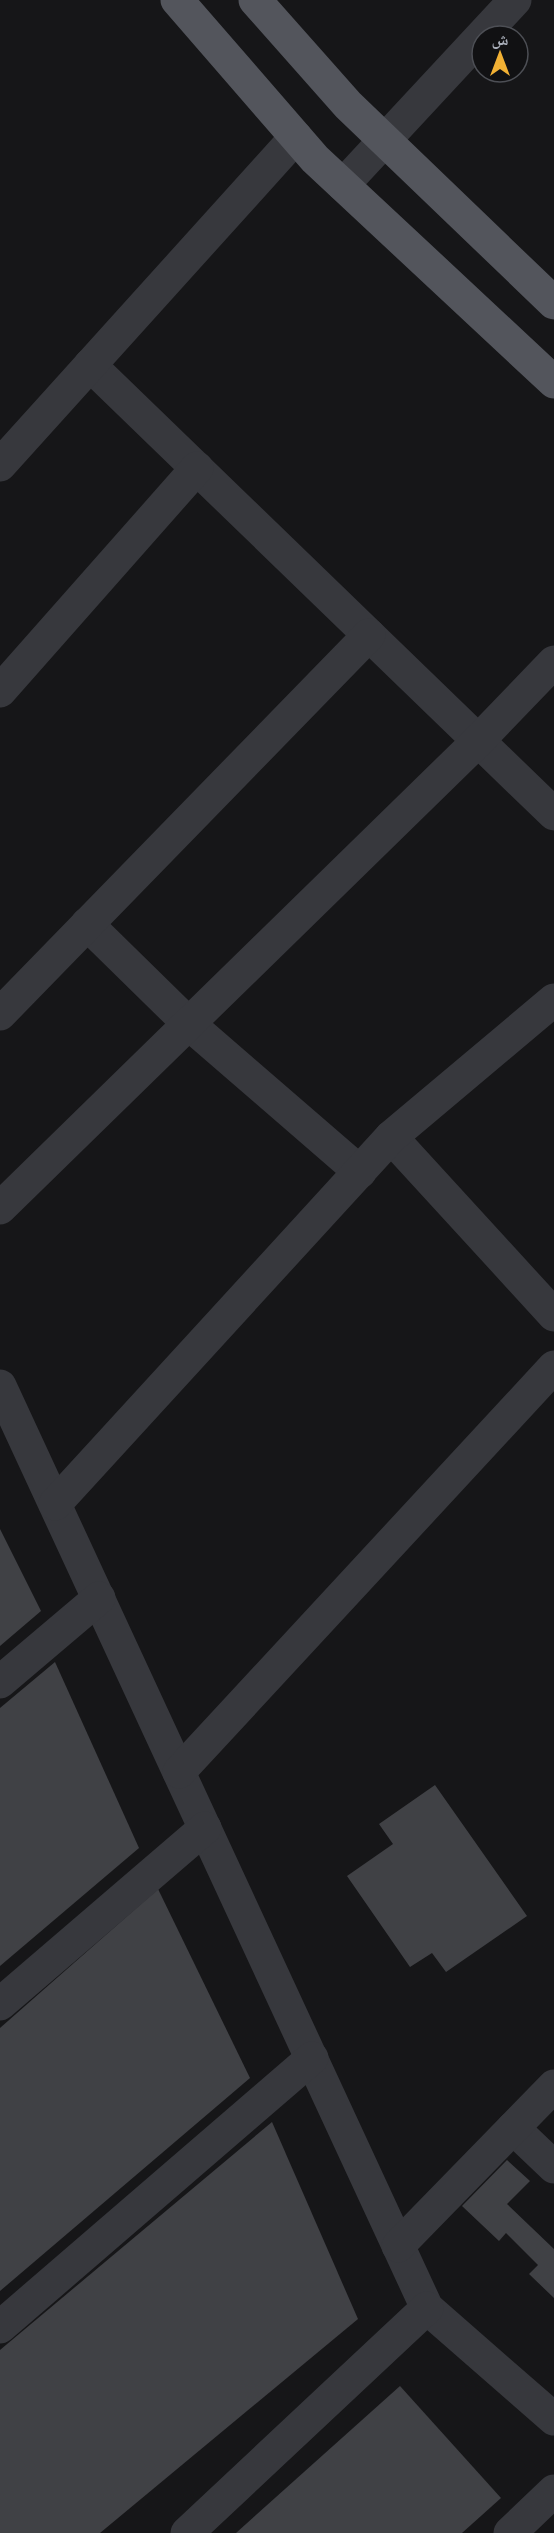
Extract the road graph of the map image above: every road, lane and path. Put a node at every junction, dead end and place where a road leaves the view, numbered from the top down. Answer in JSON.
{"nodes":[{"id":1,"x":177,"y":0,"type":"edge"},
{"id":2,"x":255,"y":0,"type":"edge"},
{"id":3,"x":515,"y":0,"type":"edge"},
{"id":4,"x":296,"y":137,"type":"junction"},
{"id":5,"x":384,"y":140,"type":"junction"},
{"id":6,"x":343,"y":185,"type":"junction"},
{"id":7,"x":554,"y":303,"type":"edge"},
{"id":8,"x":90,"y":365,"type":"junction"},
{"id":9,"x":554,"y":382,"type":"edge"},
{"id":10,"x":0,"y":465,"type":"edge"},
{"id":11,"x":197,"y":468,"type":"junction"},
{"id":12,"x":369,"y":635,"type":"junction"},
{"id":13,"x":554,"y":662,"type":"edge"},
{"id":14,"x":0,"y":691,"type":"edge"},
{"id":15,"x":478,"y":741,"type":"junction"},
{"id":16,"x":554,"y":814,"type":"edge"},
{"id":17,"x":87,"y":924,"type":"junction"},
{"id":18,"x":554,"y":1000,"type":"edge"},
{"id":19,"x":0,"y":1014,"type":"edge"},
{"id":20,"x":189,"y":1024,"type":"junction"},
{"id":21,"x":391,"y":1137,"type":"junction"},
{"id":22,"x":360,"y":1172,"type":"junction"},
{"id":23,"x":0,"y":1208,"type":"edge"},
{"id":24,"x":554,"y":1315,"type":"edge"},
{"id":25,"x":554,"y":1367,"type":"edge"},
{"id":26,"x":0,"y":1386,"type":"edge"},
{"id":27,"x":55,"y":1504,"type":"junction"},
{"id":28,"x":99,"y":1598,"type":"junction"},
{"id":29,"x":0,"y":1682,"type":"edge"},
{"id":30,"x":179,"y":1772,"type":"junction"},
{"id":31,"x":205,"y":1828,"type":"junction"},
{"id":32,"x":0,"y":2004,"type":"edge"},
{"id":33,"x":312,"y":2058,"type":"junction"},
{"id":34,"x":554,"y":2086,"type":"edge"},
{"id":35,"x":513,"y":2128,"type":"junction"},
{"id":36,"x":554,"y":2167,"type":"edge"},
{"id":37,"x":398,"y":2246,"type":"junction"},
{"id":38,"x":427,"y":2308,"type":"junction"},
{"id":39,"x":0,"y":2327,"type":"edge"},
{"id":40,"x":554,"y":2419,"type":"edge"},
{"id":41,"x":554,"y":2491,"type":"edge"},
{"id":42,"x":187,"y":2533,"type":"edge"},
{"id":43,"x":510,"y":2533,"type":"edge"}],
"edges":[{"from":1,"to":4,"type":"main road"},
{"from":2,"to":5,"type":"main road"},
{"from":3,"to":5,"type":"street"},
{"from":4,"to":6,"type":"main road"},
{"from":4,"to":8,"type":"street"},
{"from":5,"to":6,"type":"street"},
{"from":5,"to":7,"type":"main road"},
{"from":6,"to":9,"type":"main road"},
{"from":8,"to":10,"type":"street"},
{"from":8,"to":11,"type":"street"},
{"from":11,"to":12,"type":"street"},
{"from":11,"to":14,"type":"street"},
{"from":12,"to":15,"type":"street"},
{"from":12,"to":17,"type":"street"},
{"from":13,"to":15,"type":"street"},
{"from":15,"to":16,"type":"street"},
{"from":15,"to":20,"type":"street"},
{"from":17,"to":19,"type":"street"},
{"from":17,"to":20,"type":"street"},
{"from":18,"to":21,"type":"street"},
{"from":20,"to":22,"type":"street"},
{"from":20,"to":23,"type":"street"},
{"from":21,"to":22,"type":"street"},
{"from":21,"to":24,"type":"street"},
{"from":22,"to":27,"type":"street"},
{"from":25,"to":30,"type":"street"},
{"from":26,"to":27,"type":"street"},
{"from":27,"to":28,"type":"street"},
{"from":28,"to":29,"type":"street"},
{"from":28,"to":30,"type":"street"},
{"from":30,"to":31,"type":"street"},
{"from":31,"to":32,"type":"street"},
{"from":31,"to":33,"type":"street"},
{"from":33,"to":37,"type":"street"},
{"from":33,"to":39,"type":"street"},
{"from":34,"to":35,"type":"street"},
{"from":35,"to":36,"type":"street"},
{"from":35,"to":37,"type":"street"},
{"from":37,"to":38,"type":"street"},
{"from":38,"to":40,"type":"street"},
{"from":38,"to":42,"type":"street"},
{"from":41,"to":43,"type":"street"}]}
